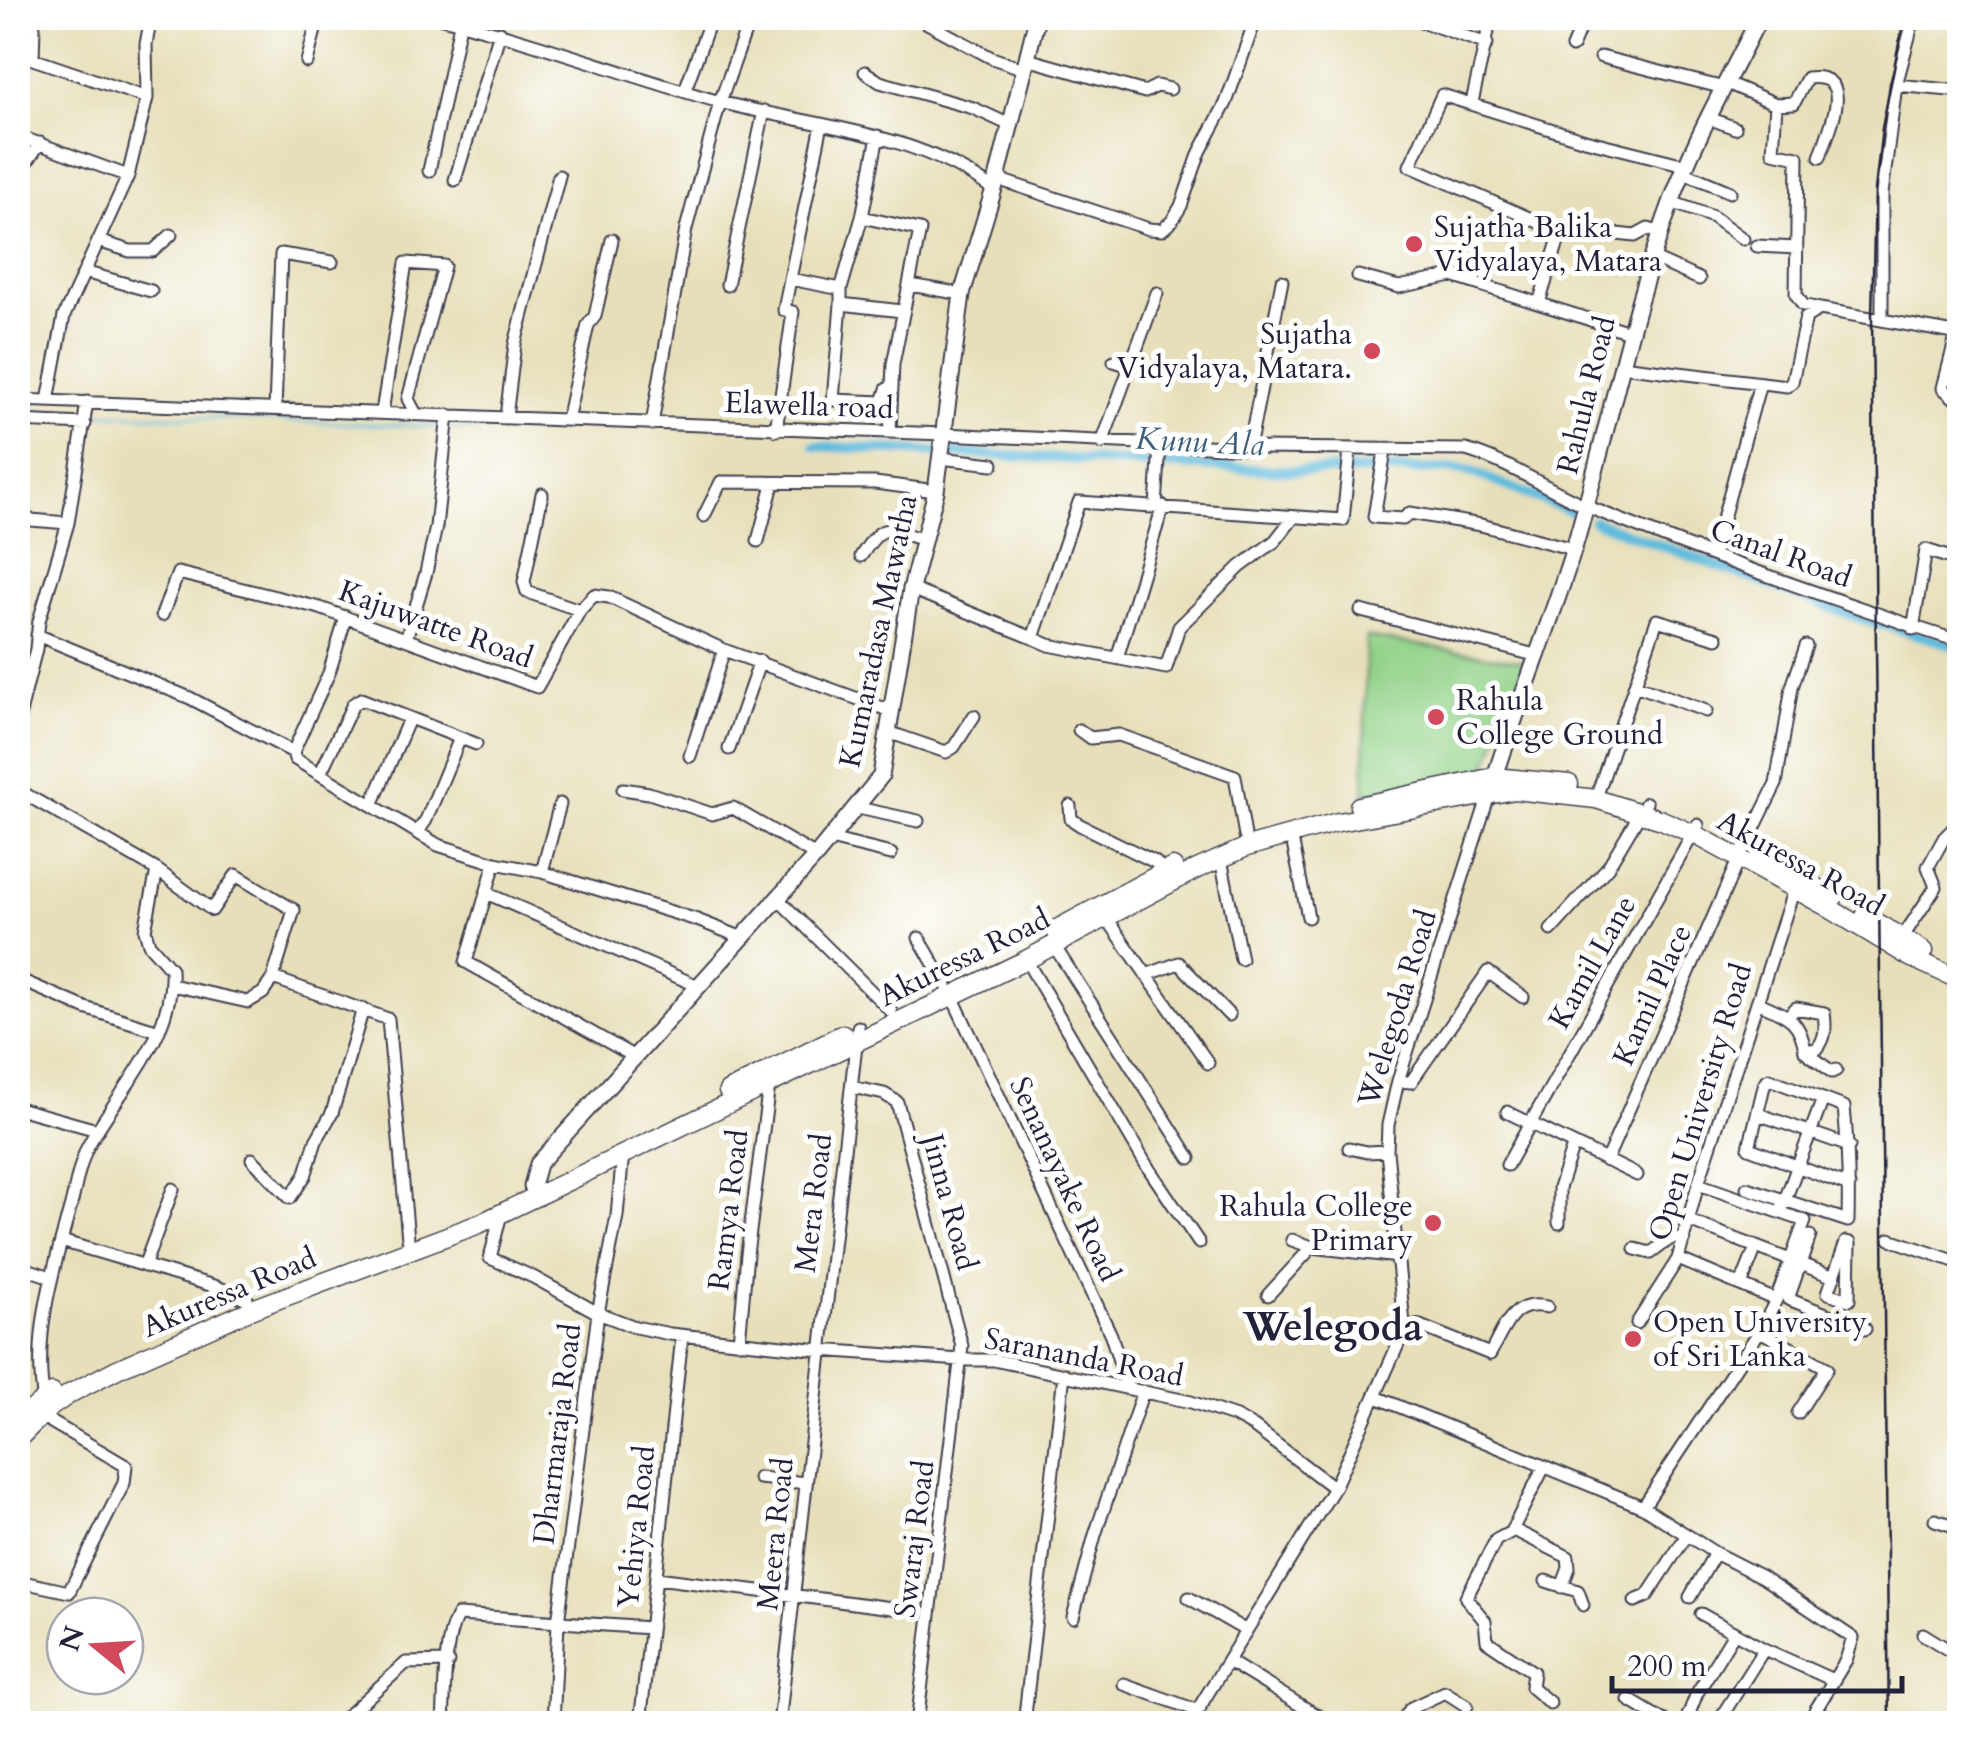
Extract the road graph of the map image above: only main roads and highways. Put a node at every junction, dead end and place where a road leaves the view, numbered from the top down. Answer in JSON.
{"nodes":[{"id":1,"x":1037,"y":18,"type":"edge"},
{"id":2,"x":1759,"y":18,"type":"edge"},
{"id":3,"x":1492,"y":786,"type":"junction"},
{"id":4,"x":1644,"y":808,"type":"junction"},
{"id":5,"x":1741,"y":854,"type":"junction"},
{"id":6,"x":1069,"y":929,"type":"junction"},
{"id":7,"x":1899,"y":943,"type":"junction"},
{"id":8,"x":1960,"y":970,"type":"edge"},
{"id":9,"x":1960,"y":980,"type":"edge"},
{"id":10,"x":949,"y":991,"type":"junction"},
{"id":11,"x":851,"y":1037,"type":"junction"},
{"id":12,"x":535,"y":1191,"type":"junction"},
{"id":13,"x":332,"y":1272,"type":"junction"},
{"id":14,"x":44,"y":1408,"type":"junction"},
{"id":15,"x":18,"y":1421,"type":"edge"},
{"id":16,"x":18,"y":1439,"type":"edge"}],
"edges":[{"from":1,"to":12,"type":"main road","name":"Kumaradasa Mawatha"},
{"from":2,"to":3,"type":"main road","name":"Rahula Road"},
{"from":3,"to":4,"type":"highway","name":"Akuressa Road"},
{"from":3,"to":4,"type":"highway","name":"Akuressa Road"},
{"from":3,"to":6,"type":"highway","name":"Akuressa Road"},
{"from":3,"to":6,"type":"highway","name":"Akuressa Road"},
{"from":4,"to":5,"type":"highway","name":"Akuressa Road"},
{"from":5,"to":7,"type":"highway","name":"Akuressa Road"},
{"from":5,"to":7,"type":"highway","name":"Akuressa Road"},
{"from":6,"to":10,"type":"highway","name":"Akuressa Road"},
{"from":6,"to":10,"type":"highway","name":"Akuressa Road"},
{"from":7,"to":8,"type":"highway","name":"Akuressa Road"},
{"from":7,"to":9,"type":"highway","name":"Akuressa Road"},
{"from":10,"to":11,"type":"highway","name":"Akuressa Road"},
{"from":10,"to":11,"type":"highway","name":"Akuressa Road"},
{"from":11,"to":12,"type":"highway","name":"Akuressa Road"},
{"from":11,"to":12,"type":"highway","name":"Akuressa Road"},
{"from":12,"to":13,"type":"highway","name":"Akuressa Road"},
{"from":12,"to":13,"type":"highway","name":"Akuressa Road"},
{"from":13,"to":14,"type":"highway","name":"Akuressa Road"},
{"from":13,"to":14,"type":"highway","name":"Akuressa Road"},
{"from":14,"to":15,"type":"highway","name":"Akuressa Road"},
{"from":14,"to":16,"type":"highway","name":"Akuressa Road"}]}
